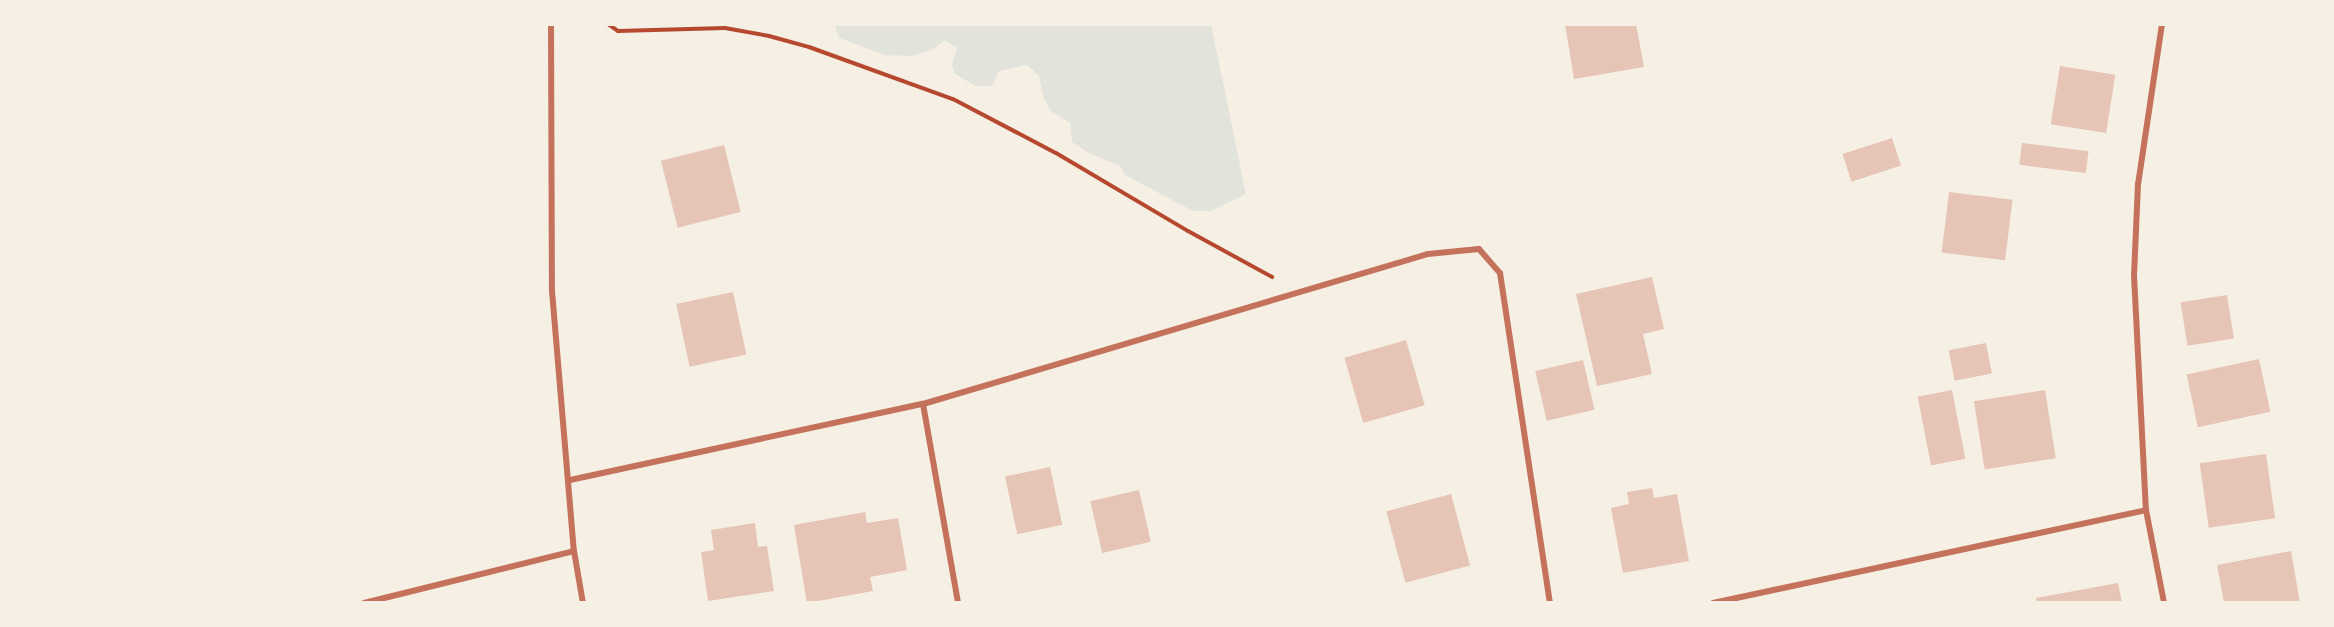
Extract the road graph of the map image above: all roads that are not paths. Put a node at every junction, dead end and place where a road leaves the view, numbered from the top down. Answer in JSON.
{"nodes":[{"id":1,"x":551,"y":24,"type":"edge"},
{"id":2,"x":2162,"y":24,"type":"edge"},
{"id":3,"x":923,"y":404,"type":"junction"},
{"id":4,"x":570,"y":480,"type":"junction"},
{"id":5,"x":2146,"y":510,"type":"junction"},
{"id":6,"x":574,"y":551,"type":"junction"},
{"id":7,"x":364,"y":603,"type":"edge"},
{"id":8,"x":583,"y":603,"type":"edge"},
{"id":9,"x":957,"y":603,"type":"edge"},
{"id":10,"x":1550,"y":603,"type":"edge"},
{"id":11,"x":1713,"y":603,"type":"edge"},
{"id":12,"x":2164,"y":603,"type":"edge"}],
"edges":[{"from":1,"to":4,"type":"street"},
{"from":2,"to":5,"type":"street"},
{"from":3,"to":4,"type":"street"},
{"from":3,"to":9,"type":"street"},
{"from":3,"to":10,"type":"street"},
{"from":4,"to":6,"type":"street"},
{"from":5,"to":11,"type":"street"},
{"from":5,"to":12,"type":"street"},
{"from":6,"to":7,"type":"street"},
{"from":6,"to":8,"type":"street"}]}
